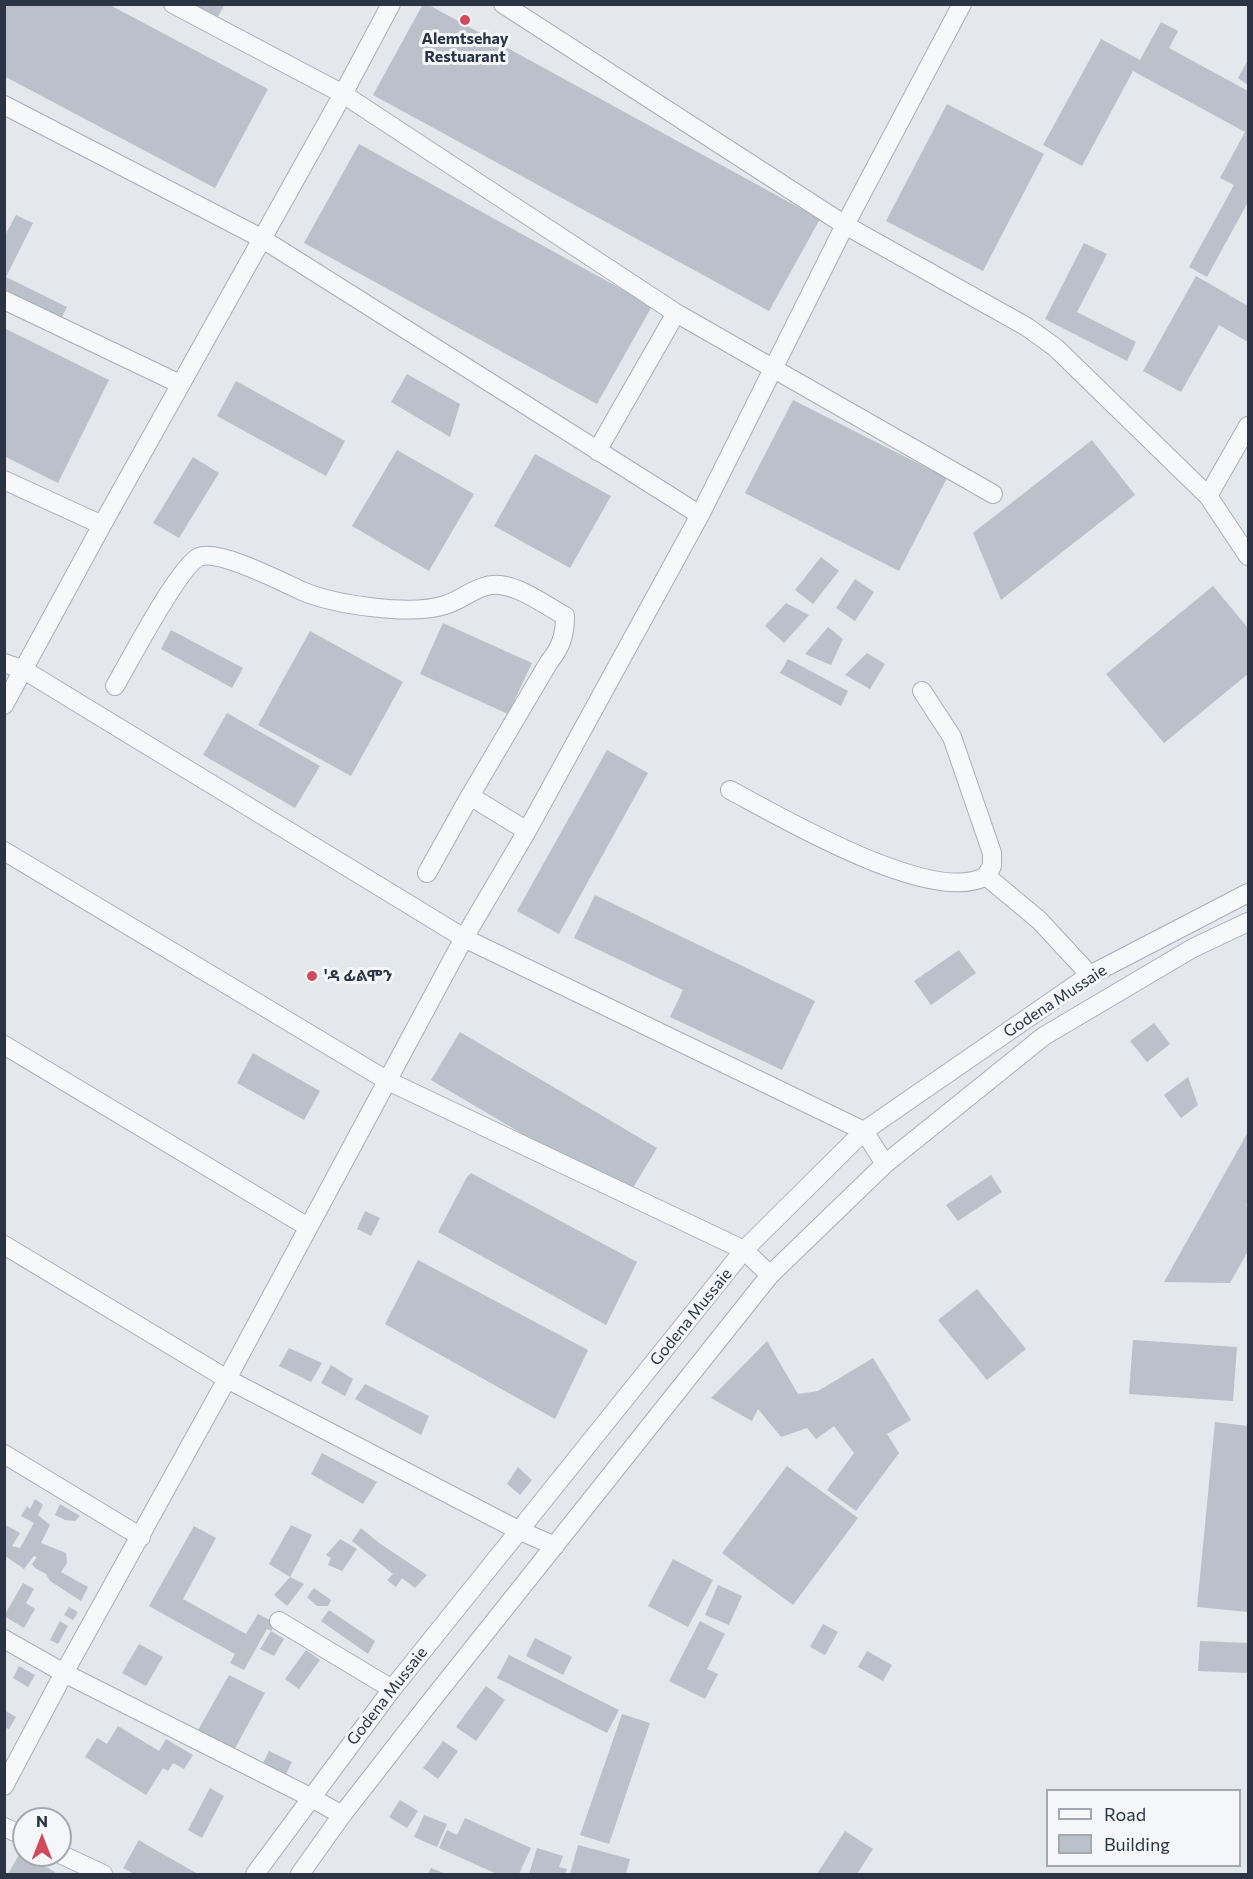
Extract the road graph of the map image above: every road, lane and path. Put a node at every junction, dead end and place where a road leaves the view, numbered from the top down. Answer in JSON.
{"nodes":[{"id":1,"x":173,"y":4,"type":"edge"},
{"id":2,"x":391,"y":4,"type":"edge"},
{"id":3,"x":503,"y":4,"type":"edge"},
{"id":4,"x":962,"y":4,"type":"edge"},
{"id":5,"x":343,"y":94,"type":"junction"},
{"id":6,"x":4,"y":105,"type":"edge"},
{"id":7,"x":844,"y":225,"type":"junction"},
{"id":8,"x":261,"y":238,"type":"junction"},
{"id":9,"x":4,"y":300,"type":"edge"},
{"id":10,"x":676,"y":313,"type":"junction"},
{"id":11,"x":774,"y":367,"type":"junction"},
{"id":12,"x":180,"y":384,"type":"junction"},
{"id":13,"x":1248,"y":426,"type":"edge"},
{"id":14,"x":597,"y":451,"type":"junction"},
{"id":15,"x":4,"y":480,"type":"edge"},
{"id":16,"x":993,"y":494,"type":"dead end"},
{"id":17,"x":1208,"y":496,"type":"junction"},
{"id":18,"x":700,"y":515,"type":"junction"},
{"id":19,"x":102,"y":525,"type":"junction"},
{"id":20,"x":1248,"y":556,"type":"edge"},
{"id":21,"x":4,"y":663,"type":"edge"},
{"id":22,"x":24,"y":670,"type":"junction"},
{"id":23,"x":115,"y":686,"type":"dead end"},
{"id":24,"x":922,"y":691,"type":"dead end"},
{"id":25,"x":4,"y":705,"type":"edge"},
{"id":26,"x":730,"y":790,"type":"dead end"},
{"id":27,"x":470,"y":796,"type":"junction"},
{"id":28,"x":527,"y":831,"type":"junction"},
{"id":29,"x":4,"y":851,"type":"edge"},
{"id":30,"x":427,"y":873,"type":"dead end"},
{"id":31,"x":986,"y":876,"type":"junction"},
{"id":32,"x":1248,"y":893,"type":"edge"},
{"id":33,"x":1248,"y":922,"type":"edge"},
{"id":34,"x":1183,"y":926,"type":"junction"},
{"id":35,"x":464,"y":938,"type":"junction"},
{"id":36,"x":1193,"y":948,"type":"junction"},
{"id":37,"x":1090,"y":975,"type":"junction"},
{"id":38,"x":4,"y":1045,"type":"edge"},
{"id":39,"x":388,"y":1081,"type":"junction"},
{"id":40,"x":864,"y":1131,"type":"junction"},
{"id":41,"x":885,"y":1164,"type":"junction"},
{"id":42,"x":308,"y":1227,"type":"junction"},
{"id":43,"x":4,"y":1245,"type":"edge"},
{"id":44,"x":744,"y":1250,"type":"junction"},
{"id":45,"x":770,"y":1275,"type":"junction"},
{"id":46,"x":227,"y":1379,"type":"junction"},
{"id":47,"x":4,"y":1455,"type":"edge"},
{"id":48,"x":518,"y":1530,"type":"junction"},
{"id":49,"x":141,"y":1537,"type":"junction"},
{"id":50,"x":555,"y":1546,"type":"junction"},
{"id":51,"x":279,"y":1621,"type":"dead end"},
{"id":52,"x":4,"y":1639,"type":"edge"},
{"id":53,"x":64,"y":1673,"type":"junction"},
{"id":54,"x":392,"y":1689,"type":"junction"},
{"id":55,"x":4,"y":1786,"type":"edge"},
{"id":56,"x":310,"y":1797,"type":"junction"},
{"id":57,"x":342,"y":1815,"type":"junction"},
{"id":58,"x":72,"y":1860,"type":"edge"},
{"id":59,"x":103,"y":1875,"type":"edge"},
{"id":60,"x":255,"y":1875,"type":"edge"},
{"id":61,"x":300,"y":1875,"type":"edge"}],
"edges":[{"from":1,"to":5,"type":"street"},
{"from":2,"to":5,"type":"street"},
{"from":3,"to":7,"type":"street"},
{"from":4,"to":7,"type":"street"},
{"from":5,"to":8,"type":"street"},
{"from":5,"to":10,"type":"street"},
{"from":6,"to":8,"type":"street"},
{"from":7,"to":11,"type":"street"},
{"from":7,"to":17,"type":"street"},
{"from":8,"to":12,"type":"street"},
{"from":8,"to":14,"type":"street"},
{"from":9,"to":12,"type":"street"},
{"from":10,"to":11,"type":"street"},
{"from":10,"to":14,"type":"street"},
{"from":11,"to":16,"type":"street"},
{"from":11,"to":18,"type":"street"},
{"from":12,"to":19,"type":"street"},
{"from":13,"to":17,"type":"street"},
{"from":14,"to":18,"type":"street"},
{"from":15,"to":19,"type":"street"},
{"from":17,"to":20,"type":"street"},
{"from":18,"to":28,"type":"street"},
{"from":19,"to":22,"type":"street"},
{"from":21,"to":22,"type":"street"},
{"from":22,"to":25,"type":"street"},
{"from":22,"to":35,"type":"street"},
{"from":23,"to":27,"type":"street"},
{"from":24,"to":31,"type":"street"},
{"from":26,"to":31,"type":"street"},
{"from":27,"to":28,"type":"street"},
{"from":27,"to":30,"type":"street"},
{"from":28,"to":35,"type":"street"},
{"from":29,"to":39,"type":"street"},
{"from":31,"to":37,"type":"street"},
{"from":32,"to":34,"type":"street","name":"Godena Mussaie"},
{"from":33,"to":36,"type":"street","name":"Godena Mussaie"},
{"from":34,"to":36,"type":"street"},
{"from":34,"to":37,"type":"street","name":"Godena Mussaie"},
{"from":35,"to":39,"type":"street"},
{"from":35,"to":40,"type":"street"},
{"from":36,"to":41,"type":"street","name":"Godena Mussaie"},
{"from":37,"to":40,"type":"street","name":"Godena Mussaie"},
{"from":38,"to":42,"type":"street"},
{"from":39,"to":42,"type":"street"},
{"from":39,"to":44,"type":"street"},
{"from":40,"to":41,"type":"street"},
{"from":40,"to":44,"type":"street","name":"Godena Mussaie"},
{"from":41,"to":45,"type":"street","name":"Godena Mussaie"},
{"from":42,"to":46,"type":"street"},
{"from":43,"to":46,"type":"street"},
{"from":44,"to":45,"type":"street"},
{"from":44,"to":48,"type":"street","name":"Godena Mussaie"},
{"from":45,"to":50,"type":"street","name":"Godena Mussaie"},
{"from":46,"to":48,"type":"street"},
{"from":46,"to":49,"type":"street"},
{"from":47,"to":49,"type":"street"},
{"from":48,"to":50,"type":"street"},
{"from":48,"to":54,"type":"street","name":"Godena Mussaie"},
{"from":49,"to":53,"type":"street"},
{"from":50,"to":57,"type":"street","name":"Godena Mussaie"},
{"from":51,"to":54,"type":"street"},
{"from":52,"to":53,"type":"street"},
{"from":53,"to":55,"type":"street"},
{"from":53,"to":56,"type":"street"},
{"from":54,"to":56,"type":"street","name":"Godena Mussaie"},
{"from":56,"to":57,"type":"street"},
{"from":56,"to":60,"type":"street","name":"Godena Mussaie"},
{"from":57,"to":61,"type":"street","name":"Godena Mussaie"},
{"from":58,"to":59,"type":"street"}]}
